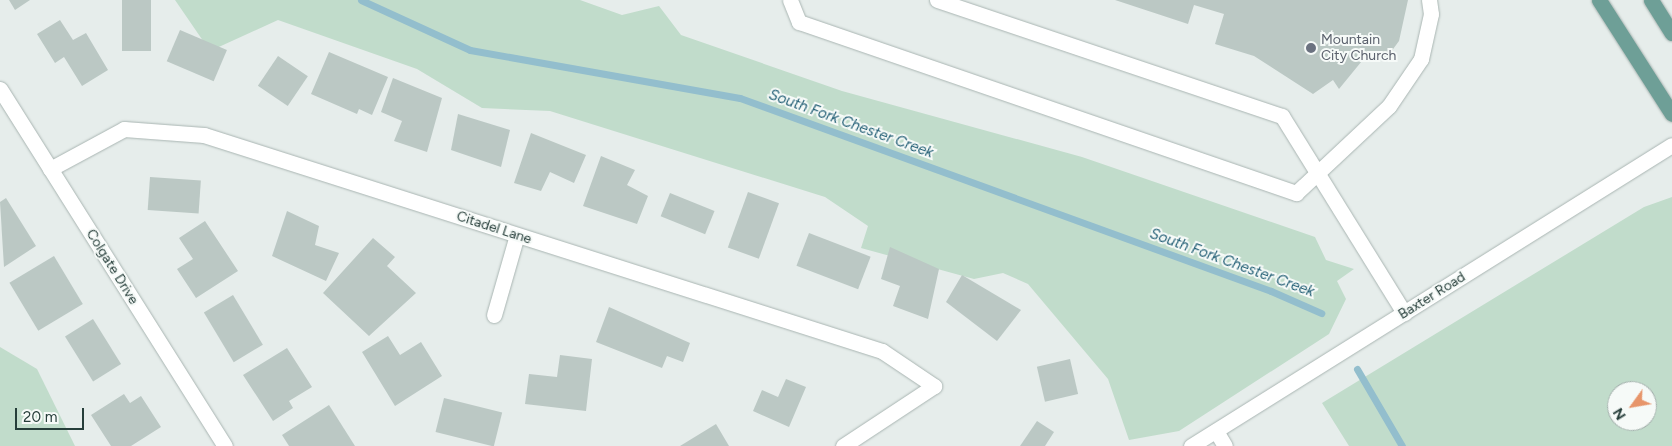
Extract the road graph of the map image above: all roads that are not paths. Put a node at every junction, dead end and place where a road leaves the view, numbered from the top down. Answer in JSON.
{"nodes":[{"id":1,"x":790,"y":0,"type":"edge"},
{"id":2,"x":937,"y":0,"type":"edge"},
{"id":3,"x":1429,"y":0,"type":"edge"},
{"id":4,"x":1599,"y":0,"type":"edge"},
{"id":5,"x":1652,"y":0,"type":"edge"},
{"id":6,"x":1672,"y":33,"type":"edge"},
{"id":7,"x":0,"y":89,"type":"edge"},
{"id":8,"x":1672,"y":114,"type":"edge"},
{"id":9,"x":1672,"y":145,"type":"edge"},
{"id":10,"x":50,"y":168,"type":"junction"},
{"id":11,"x":1314,"y":173,"type":"junction"},
{"id":12,"x":517,"y":235,"type":"junction"},
{"id":13,"x":1404,"y":313,"type":"junction"},
{"id":14,"x":494,"y":315,"type":"dead end"},
{"id":15,"x":1216,"y":431,"type":"junction"},
{"id":16,"x":224,"y":446,"type":"edge"},
{"id":17,"x":843,"y":446,"type":"edge"},
{"id":18,"x":1191,"y":446,"type":"edge"},
{"id":19,"x":1225,"y":446,"type":"edge"}],
"edges":[{"from":1,"to":11,"type":"street"},
{"from":2,"to":11,"type":"street"},
{"from":3,"to":11,"type":"street"},
{"from":4,"to":8,"type":"main road"},
{"from":5,"to":6,"type":"main road"},
{"from":7,"to":10,"type":"street","name":"Colgate Drive"},
{"from":9,"to":13,"type":"street","name":"Baxter Road"},
{"from":10,"to":12,"type":"street","name":"Citadel Lane"},
{"from":10,"to":16,"type":"street","name":"Colgate Drive"},
{"from":11,"to":13,"type":"street"},
{"from":12,"to":14,"type":"street"},
{"from":12,"to":17,"type":"street","name":"Citadel Lane"},
{"from":13,"to":15,"type":"street","name":"Baxter Road"},
{"from":15,"to":18,"type":"street","name":"Baxter Road"},
{"from":15,"to":19,"type":"street"}]}
